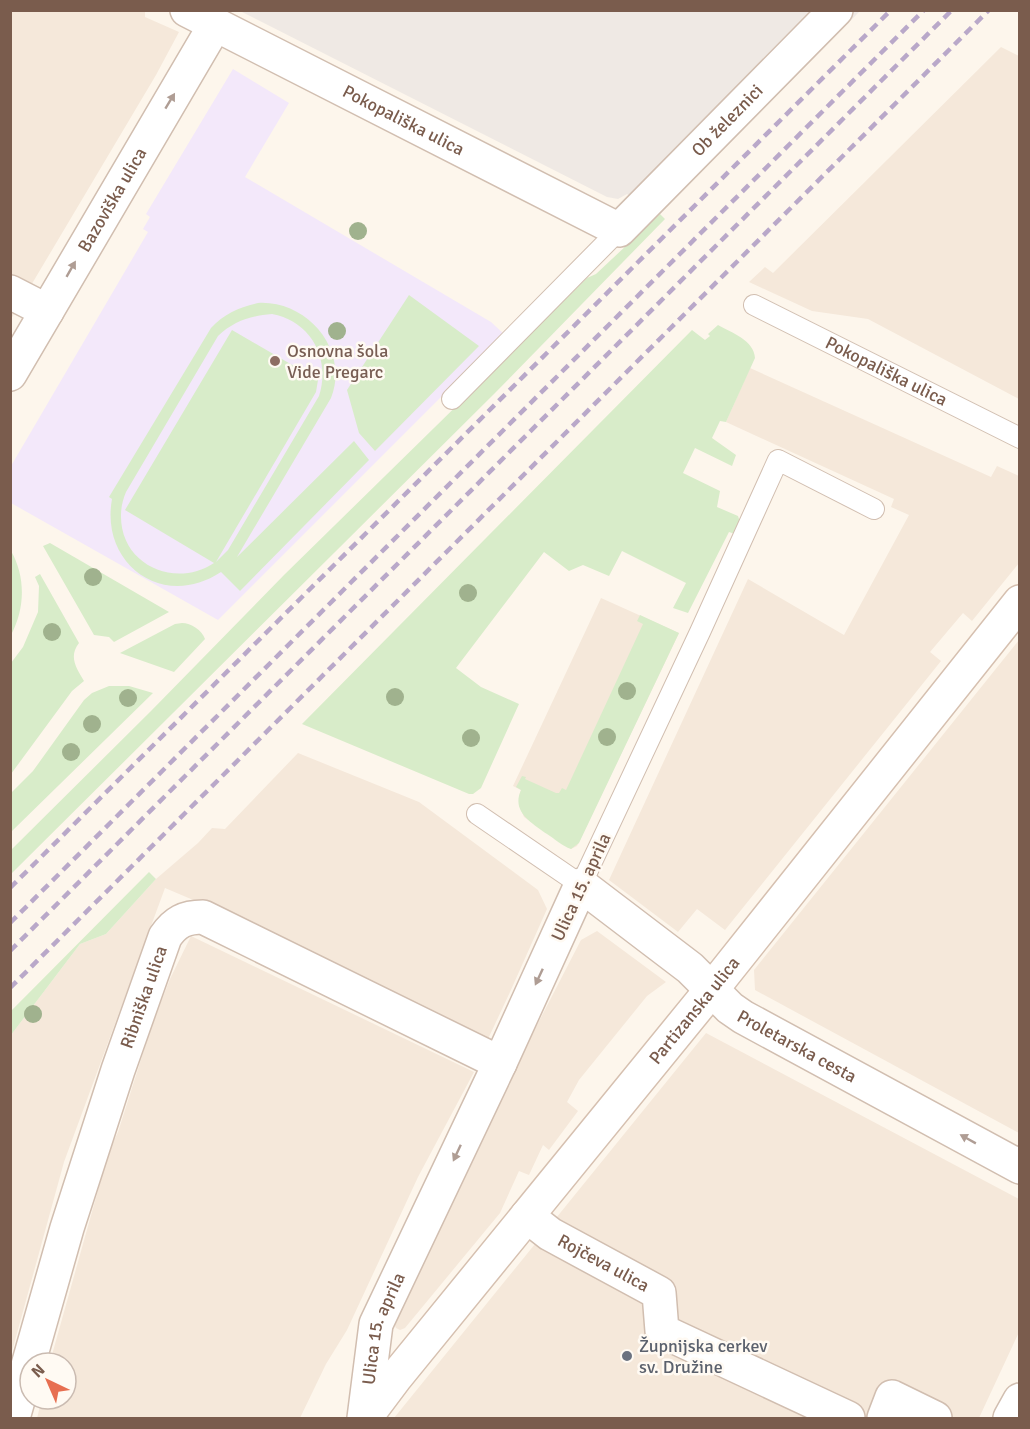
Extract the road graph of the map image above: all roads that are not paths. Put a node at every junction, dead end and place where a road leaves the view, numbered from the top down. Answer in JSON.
{"nodes":[{"id":1,"x":836,"y":10,"type":"edge"},
{"id":2,"x":201,"y":18,"type":"edge"},
{"id":3,"x":619,"y":230,"type":"junction"},
{"id":4,"x":10,"y":292,"type":"edge"},
{"id":5,"x":754,"y":305,"type":"dead end"},
{"id":6,"x":47,"y":311,"type":"junction"},
{"id":7,"x":10,"y":374,"type":"edge"},
{"id":8,"x":452,"y":399,"type":"dead end"},
{"id":9,"x":1020,"y":438,"type":"edge"},
{"id":10,"x":874,"y":508,"type":"dead end"},
{"id":11,"x":1020,"y":602,"type":"edge"},
{"id":12,"x":477,"y":814,"type":"dead end"},
{"id":13,"x":581,"y":885,"type":"junction"},
{"id":14,"x":712,"y":989,"type":"junction"},
{"id":15,"x":500,"y":1063,"type":"junction"},
{"id":16,"x":1020,"y":1167,"type":"edge"},
{"id":17,"x":527,"y":1216,"type":"junction"},
{"id":18,"x":1020,"y":1400,"type":"edge"},
{"id":19,"x":13,"y":1419,"type":"edge"},
{"id":20,"x":364,"y":1419,"type":"edge"},
{"id":21,"x":848,"y":1419,"type":"edge"},
{"id":22,"x":884,"y":1419,"type":"edge"},
{"id":23,"x":935,"y":1419,"type":"edge"},
{"id":24,"x":1010,"y":1419,"type":"edge"}],
"edges":[{"from":1,"to":3,"type":"street","name":"Ob železnici"},
{"from":2,"to":3,"type":"street","name":"Pokopališka ulica"},
{"from":6,"to":2,"type":"street","name":"Bazoviška ulica","one_way":true},
{"from":3,"to":8,"type":"lane"},
{"from":4,"to":6,"type":"street"},
{"from":5,"to":9,"type":"lane","name":"Pokopališka ulica"},
{"from":6,"to":7,"type":"street","name":"Bazoviška ulica"},
{"from":10,"to":13,"type":"lane","name":"Ulica 15. aprila"},
{"from":11,"to":14,"type":"street","name":"Partizanska ulica"},
{"from":12,"to":13,"type":"lane","name":"Proletarska cesta"},
{"from":13,"to":14,"type":"street","name":"Proletarska cesta"},
{"from":13,"to":15,"type":"street","name":"Ulica 15. aprila","one_way":true},
{"from":16,"to":14,"type":"street","name":"Proletarska cesta","one_way":true},
{"from":14,"to":17,"type":"street","name":"Partizanska ulica"},
{"from":15,"to":19,"type":"street","name":"Ribniška ulica"},
{"from":15,"to":20,"type":"street","name":"Ulica 15. aprila","one_way":true},
{"from":17,"to":20,"type":"street","name":"Partizanska ulica"},
{"from":17,"to":21,"type":"street","name":"Rojčeva ulica"},
{"from":18,"to":24,"type":"street"},
{"from":22,"to":23,"type":"street"}]}
